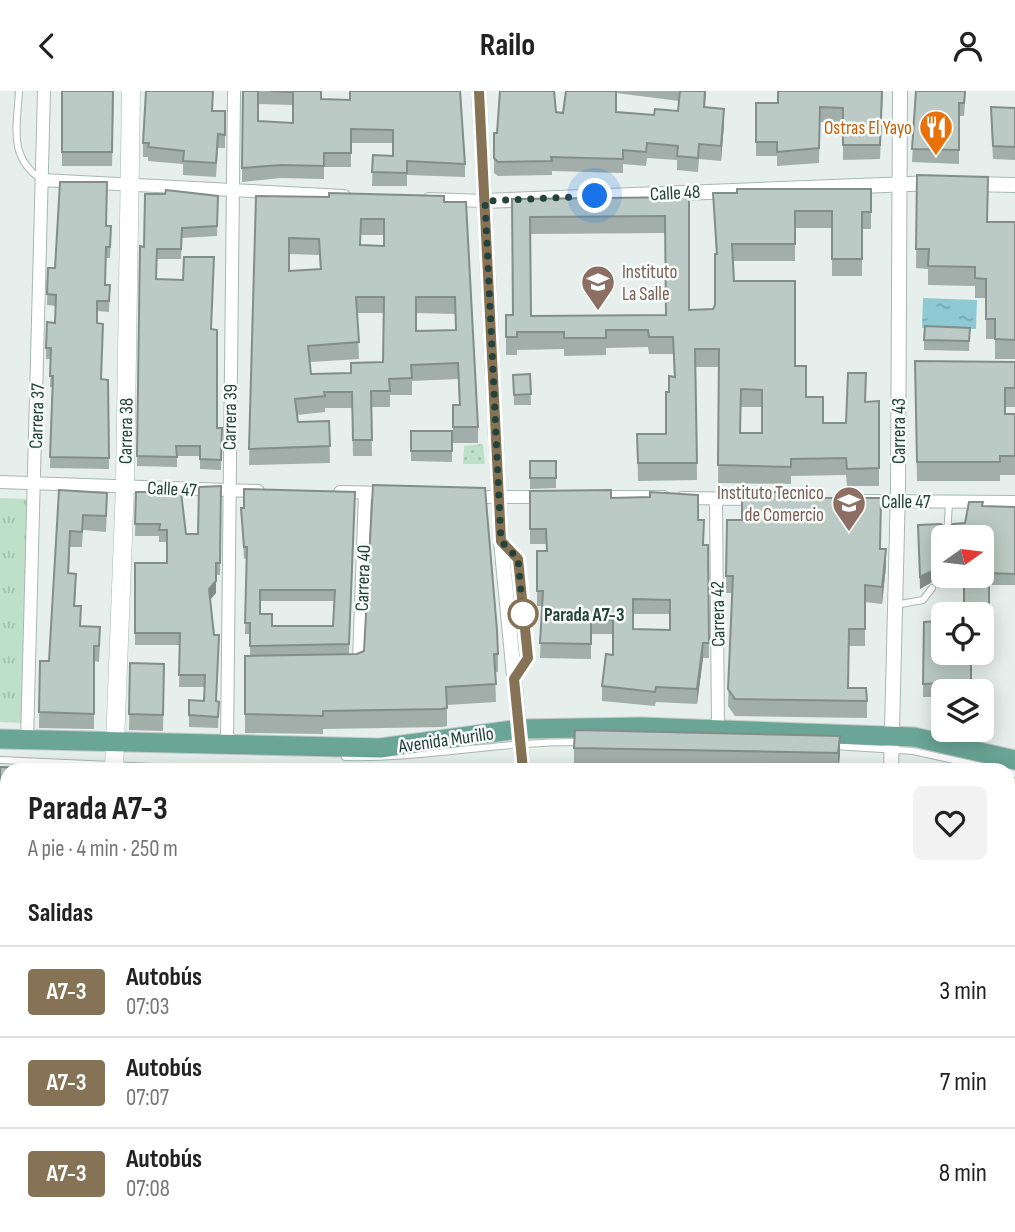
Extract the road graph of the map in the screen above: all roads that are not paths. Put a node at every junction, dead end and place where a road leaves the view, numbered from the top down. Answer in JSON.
{"nodes":[{"id":1,"x":19,"y":91,"type":"edge"},
{"id":2,"x":44,"y":91,"type":"edge"},
{"id":3,"x":131,"y":91,"type":"edge"},
{"id":4,"x":234,"y":91,"type":"edge"},
{"id":5,"x":479,"y":91,"type":"edge"},
{"id":6,"x":900,"y":91,"type":"edge"},
{"id":7,"x":42,"y":180,"type":"junction"},
{"id":8,"x":900,"y":182,"type":"junction"},
{"id":9,"x":129,"y":185,"type":"junction"},
{"id":10,"x":1015,"y":185,"type":"edge"},
{"id":11,"x":233,"y":193,"type":"junction"},
{"id":12,"x":359,"y":197,"type":"edge"},
{"id":13,"x":415,"y":199,"type":"edge"},
{"id":14,"x":485,"y":201,"type":"junction"},
{"id":15,"x":0,"y":482,"type":"edge"},
{"id":16,"x":34,"y":482,"type":"junction"},
{"id":17,"x":125,"y":485,"type":"junction"},
{"id":18,"x":228,"y":491,"type":"junction"},
{"id":19,"x":269,"y":491,"type":"edge"},
{"id":20,"x":324,"y":492,"type":"edge"},
{"id":21,"x":365,"y":493,"type":"junction"},
{"id":22,"x":402,"y":494,"type":"edge"},
{"id":23,"x":452,"y":496,"type":"edge"},
{"id":24,"x":500,"y":498,"type":"junction"},
{"id":25,"x":716,"y":499,"type":"junction"},
{"id":26,"x":769,"y":499,"type":"edge"},
{"id":27,"x":848,"y":501,"type":"edge"},
{"id":28,"x":949,"y":501,"type":"junction"},
{"id":29,"x":897,"y":502,"type":"junction"},
{"id":30,"x":1015,"y":502,"type":"edge"},
{"id":31,"x":948,"y":525,"type":"edge"},
{"id":32,"x":932,"y":588,"type":"dead end"},
{"id":33,"x":893,"y":606,"type":"junction"},
{"id":34,"x":228,"y":666,"type":"junction"},
{"id":35,"x":242,"y":666,"type":"edge"},
{"id":36,"x":339,"y":666,"type":"edge"},
{"id":37,"x":718,"y":729,"type":"junction"},
{"id":38,"x":520,"y":736,"type":"junction"},
{"id":39,"x":0,"y":739,"type":"edge"},
{"id":40,"x":227,"y":742,"type":"junction"},
{"id":41,"x":891,"y":742,"type":"junction"},
{"id":42,"x":596,"y":743,"type":"edge"},
{"id":43,"x":27,"y":745,"type":"junction"},
{"id":44,"x":821,"y":746,"type":"edge"},
{"id":45,"x":0,"y":747,"type":"edge"},
{"id":46,"x":53,"y":749,"type":"dead end"},
{"id":47,"x":296,"y":755,"type":"dead end"},
{"id":48,"x":114,"y":756,"type":"edge"},
{"id":49,"x":338,"y":757,"type":"dead end"},
{"id":50,"x":0,"y":759,"type":"edge"},
{"id":51,"x":1015,"y":760,"type":"edge"},
{"id":52,"x":167,"y":763,"type":"edge"},
{"id":53,"x":522,"y":763,"type":"edge"},
{"id":54,"x":891,"y":763,"type":"edge"},
{"id":55,"x":972,"y":763,"type":"edge"}],
"edges":[{"from":1,"to":7,"type":"lane"},
{"from":2,"to":7,"type":"street","name":"Carrera 37"},
{"from":3,"to":9,"type":"main road","name":"Carrera 38"},
{"from":4,"to":11,"type":"street","name":"Carrera 39"},
{"from":5,"to":14,"type":"street"},
{"from":6,"to":8,"type":"street","name":"Carrera 43"},
{"from":7,"to":9,"type":"street"},
{"from":7,"to":16,"type":"street","name":"Carrera 37"},
{"from":8,"to":10,"type":"street","name":"Calle 48"},
{"from":8,"to":14,"type":"street","name":"Calle 48"},
{"from":8,"to":29,"type":"street","name":"Carrera 43"},
{"from":9,"to":11,"type":"street"},
{"from":9,"to":17,"type":"main road","name":"Carrera 38"},
{"from":11,"to":12,"type":"street"},
{"from":11,"to":18,"type":"street","name":"Carrera 39"},
{"from":13,"to":14,"type":"street","name":"Calle 48"},
{"from":14,"to":24,"type":"street"},
{"from":15,"to":16,"type":"street","name":"Calle 47"},
{"from":16,"to":17,"type":"street","name":"Calle 47"},
{"from":16,"to":43,"type":"street","name":"Carrera 37"},
{"from":17,"to":18,"type":"street","name":"Calle 47"},
{"from":17,"to":48,"type":"main road","name":"Carrera 38"},
{"from":18,"to":19,"type":"street","name":"Calle 47"},
{"from":18,"to":34,"type":"street","name":"Carrera 39"},
{"from":20,"to":21,"type":"street"},
{"from":21,"to":22,"type":"street"},
{"from":21,"to":36,"type":"street","name":"Carrera 40"},
{"from":23,"to":24,"type":"street"},
{"from":24,"to":25,"type":"street"},
{"from":24,"to":38,"type":"street"},
{"from":25,"to":26,"type":"street"},
{"from":25,"to":37,"type":"street","name":"Carrera 42"},
{"from":27,"to":29,"type":"street","name":"Calle 47"},
{"from":28,"to":29,"type":"street","name":"Calle 47"},
{"from":28,"to":30,"type":"street","name":"Calle 47"},
{"from":28,"to":31,"type":"lane"},
{"from":29,"to":33,"type":"street","name":"Carrera 43"},
{"from":32,"to":33,"type":"lane"},
{"from":33,"to":41,"type":"street","name":"Carrera 43"},
{"from":34,"to":35,"type":"street"},
{"from":34,"to":40,"type":"street","name":"Carrera 39"},
{"from":37,"to":38,"type":"main road","name":"Avenida Murillo"},
{"from":37,"to":41,"type":"main road","name":"Avenida Murillo"},
{"from":38,"to":40,"type":"main road","name":"Avenida Murillo"},
{"from":38,"to":42,"type":"lane"},
{"from":38,"to":49,"type":"lane"},
{"from":38,"to":53,"type":"street"},
{"from":39,"to":43,"type":"main road","name":"Avenida Murillo"},
{"from":40,"to":48,"type":"main road","name":"Avenida Murillo"},
{"from":41,"to":44,"type":"lane"},
{"from":41,"to":51,"type":"main road","name":"Avenida Murillo"},
{"from":41,"to":54,"type":"street","name":"Carrera 43"},
{"from":41,"to":55,"type":"lane"},
{"from":43,"to":45,"type":"lane"},
{"from":43,"to":48,"type":"main road","name":"Avenida Murillo"},
{"from":46,"to":48,"type":"lane"},
{"from":47,"to":48,"type":"lane"},
{"from":48,"to":50,"type":"lane"},
{"from":48,"to":52,"type":"lane"}]}
